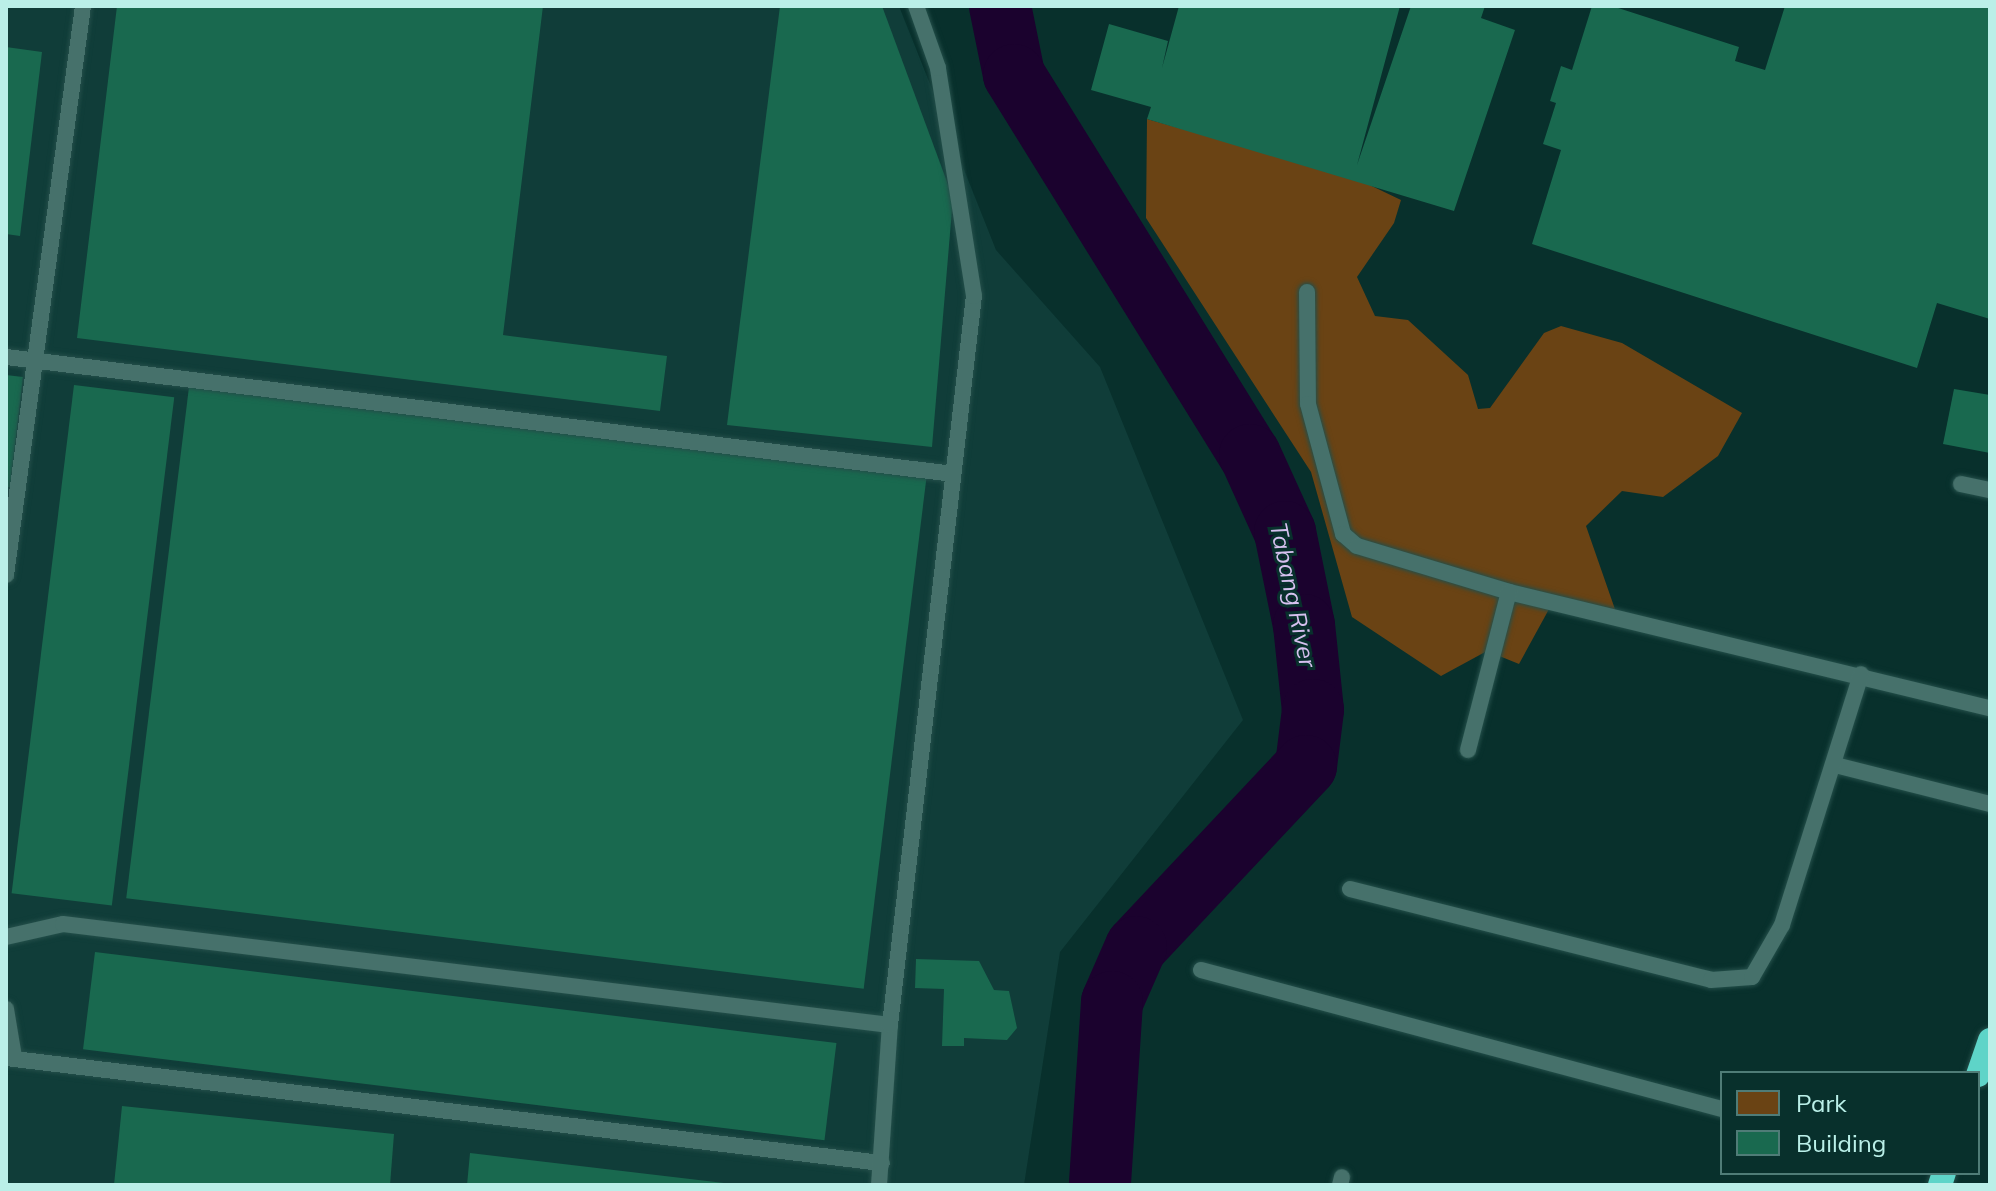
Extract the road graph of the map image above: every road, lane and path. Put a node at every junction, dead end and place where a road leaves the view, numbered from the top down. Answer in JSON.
{"nodes":[{"id":1,"x":83,"y":6,"type":"edge"},
{"id":2,"x":916,"y":6,"type":"edge"},
{"id":3,"x":1307,"y":292,"type":"dead end"},
{"id":4,"x":6,"y":357,"type":"edge"},
{"id":5,"x":31,"y":360,"type":"junction"},
{"id":6,"x":953,"y":474,"type":"junction"},
{"id":7,"x":1961,"y":484,"type":"dead end"},
{"id":8,"x":1990,"y":490,"type":"edge"},
{"id":9,"x":6,"y":575,"type":"edge"},
{"id":10,"x":1509,"y":592,"type":"junction"},
{"id":11,"x":1861,"y":674,"type":"junction"},
{"id":12,"x":1990,"y":708,"type":"edge"},
{"id":13,"x":1468,"y":750,"type":"dead end"},
{"id":14,"x":1835,"y":765,"type":"junction"},
{"id":15,"x":1990,"y":804,"type":"edge"},
{"id":16,"x":1350,"y":889,"type":"dead end"},
{"id":17,"x":6,"y":937,"type":"edge"},
{"id":18,"x":1201,"y":970,"type":"dead end"},
{"id":19,"x":6,"y":1009,"type":"edge"},
{"id":20,"x":890,"y":1025,"type":"junction"},
{"id":21,"x":1990,"y":1040,"type":"edge"},
{"id":22,"x":10,"y":1057,"type":"edge"},
{"id":23,"x":1979,"y":1071,"type":"edge"},
{"id":24,"x":1720,"y":1108,"type":"edge"},
{"id":25,"x":882,"y":1163,"type":"junction"},
{"id":26,"x":879,"y":1185,"type":"edge"}],
"edges":[{"from":1,"to":5,"type":"lane"},
{"from":2,"to":6,"type":"lane"},
{"from":3,"to":10,"type":"lane"},
{"from":4,"to":5,"type":"lane"},
{"from":5,"to":6,"type":"lane"},
{"from":5,"to":9,"type":"lane"},
{"from":6,"to":20,"type":"lane"},
{"from":7,"to":8,"type":"lane"},
{"from":10,"to":11,"type":"lane"},
{"from":10,"to":13,"type":"lane"},
{"from":11,"to":12,"type":"lane"},
{"from":11,"to":14,"type":"lane"},
{"from":14,"to":15,"type":"lane"},
{"from":14,"to":16,"type":"lane"},
{"from":17,"to":20,"type":"lane"},
{"from":18,"to":24,"type":"lane"},
{"from":19,"to":22,"type":"lane"},
{"from":20,"to":25,"type":"lane"},
{"from":21,"to":23,"type":"highway"},
{"from":22,"to":25,"type":"lane"},
{"from":25,"to":26,"type":"lane"}]}
